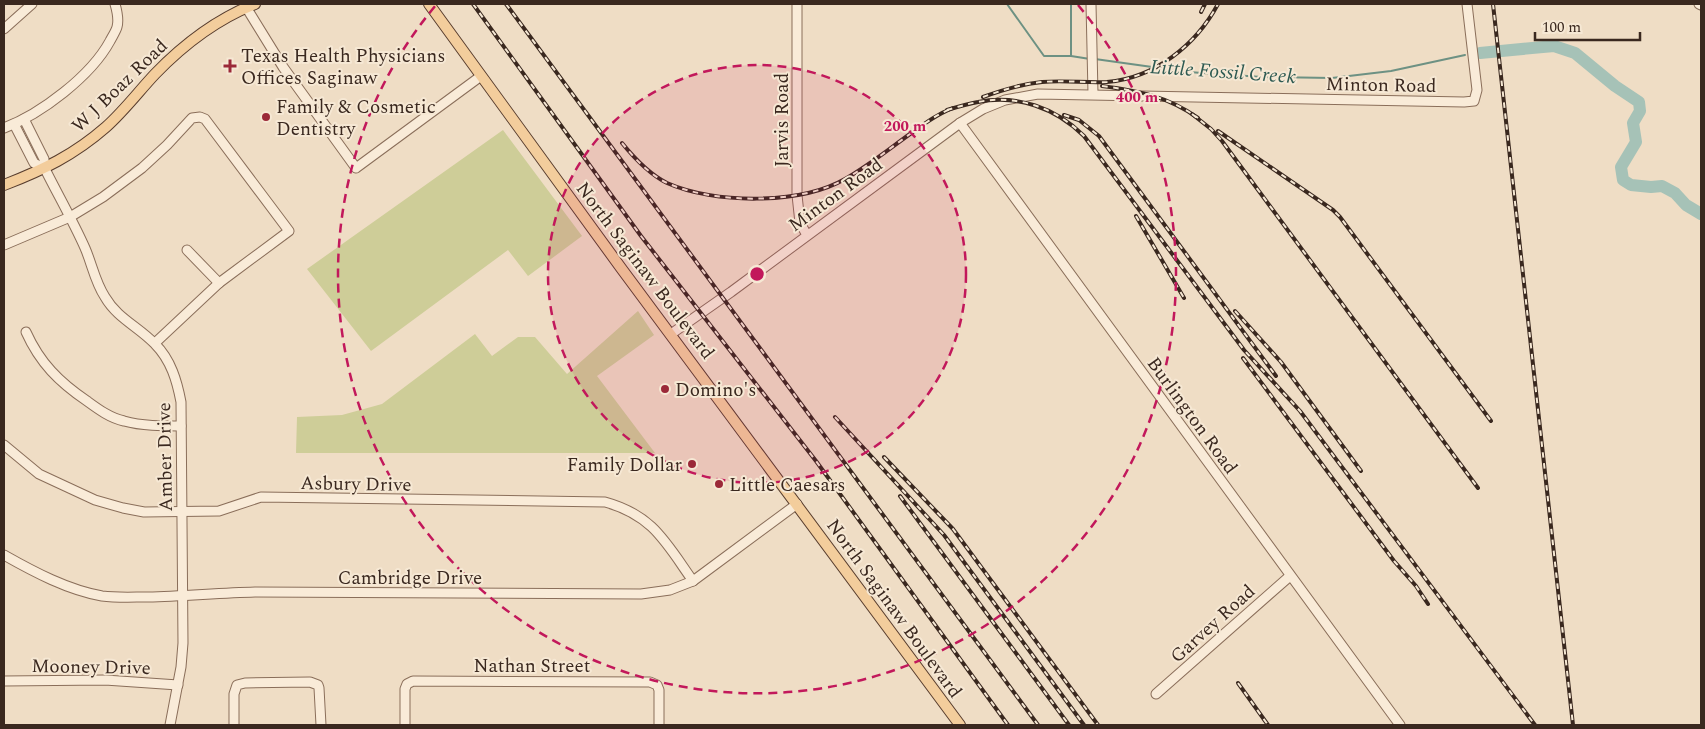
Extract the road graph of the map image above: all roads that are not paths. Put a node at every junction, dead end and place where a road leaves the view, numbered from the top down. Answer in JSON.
{"nodes":[{"id":1,"x":32,"y":4,"type":"edge"},
{"id":2,"x":115,"y":4,"type":"edge"},
{"id":3,"x":429,"y":4,"type":"edge"},
{"id":4,"x":798,"y":4,"type":"edge"},
{"id":5,"x":1091,"y":4,"type":"edge"},
{"id":6,"x":1467,"y":4,"type":"edge"},
{"id":7,"x":250,"y":5,"type":"edge"},
{"id":8,"x":4,"y":29,"type":"edge"},
{"id":9,"x":481,"y":76,"type":"junction"},
{"id":10,"x":1094,"y":94,"type":"junction"},
{"id":11,"x":24,"y":119,"type":"junction"},
{"id":12,"x":960,"y":122,"type":"junction"},
{"id":13,"x":14,"y":124,"type":"junction"},
{"id":14,"x":4,"y":128,"type":"edge"},
{"id":15,"x":45,"y":169,"type":"junction"},
{"id":16,"x":4,"y":185,"type":"edge"},
{"id":17,"x":70,"y":217,"type":"junction"},
{"id":18,"x":807,"y":235,"type":"junction"},
{"id":19,"x":4,"y":245,"type":"edge"},
{"id":20,"x":187,"y":250,"type":"dead end"},
{"id":21,"x":219,"y":282,"type":"junction"},
{"id":22,"x":26,"y":332,"type":"dead end"},
{"id":23,"x":671,"y":334,"type":"junction"},
{"id":24,"x":155,"y":343,"type":"junction"},
{"id":25,"x":181,"y":426,"type":"junction"},
{"id":26,"x":4,"y":445,"type":"edge"},
{"id":27,"x":797,"y":504,"type":"junction"},
{"id":28,"x":182,"y":512,"type":"junction"},
{"id":29,"x":4,"y":555,"type":"edge"},
{"id":30,"x":1290,"y":576,"type":"junction"},
{"id":31,"x":693,"y":581,"type":"junction"},
{"id":32,"x":182,"y":596,"type":"junction"},
{"id":33,"x":4,"y":681,"type":"edge"},
{"id":34,"x":178,"y":685,"type":"junction"},
{"id":35,"x":1156,"y":694,"type":"dead end"},
{"id":36,"x":170,"y":725,"type":"edge"},
{"id":37,"x":234,"y":725,"type":"edge"},
{"id":38,"x":320,"y":725,"type":"edge"},
{"id":39,"x":405,"y":725,"type":"edge"},
{"id":40,"x":659,"y":725,"type":"edge"},
{"id":41,"x":960,"y":725,"type":"edge"},
{"id":42,"x":1400,"y":725,"type":"edge"}],
"edges":[{"from":1,"to":8,"type":"street"},
{"from":2,"to":11,"type":"street"},
{"from":3,"to":9,"type":"main road","name":"North Saginaw Boulevard"},
{"from":4,"to":18,"type":"street","name":"Jarvis Road"},
{"from":5,"to":10,"type":"street"},
{"from":6,"to":10,"type":"street","name":"Minton Road"},
{"from":7,"to":9,"type":"street"},
{"from":7,"to":15,"type":"main road","name":"W J Boaz Road"},
{"from":9,"to":23,"type":"main road","name":"North Saginaw Boulevard"},
{"from":10,"to":12,"type":"street","name":"Minton Road"},
{"from":11,"to":13,"type":"street"},
{"from":11,"to":15,"type":"street"},
{"from":12,"to":18,"type":"street","name":"Minton Road"},
{"from":12,"to":30,"type":"street","name":"Burlington Road"},
{"from":13,"to":14,"type":"street"},
{"from":13,"to":15,"type":"street"},
{"from":15,"to":16,"type":"main road","name":"W J Boaz Road"},
{"from":15,"to":17,"type":"street","name":"Amber Drive"},
{"from":17,"to":19,"type":"street"},
{"from":17,"to":21,"type":"street"},
{"from":17,"to":24,"type":"street","name":"Amber Drive"},
{"from":18,"to":23,"type":"street","name":"Minton Road"},
{"from":20,"to":21,"type":"street"},
{"from":21,"to":24,"type":"street"},
{"from":22,"to":25,"type":"street"},
{"from":23,"to":27,"type":"main road","name":"North Saginaw Boulevard"},
{"from":24,"to":25,"type":"street","name":"Amber Drive"},
{"from":25,"to":28,"type":"street","name":"Amber Drive"},
{"from":26,"to":28,"type":"street","name":"Asbury Drive"},
{"from":27,"to":31,"type":"street","name":"Cambridge Drive"},
{"from":27,"to":41,"type":"main road","name":"North Saginaw Boulevard"},
{"from":28,"to":31,"type":"street","name":"Asbury Drive"},
{"from":28,"to":32,"type":"street","name":"Amber Drive"},
{"from":29,"to":32,"type":"street","name":"Cambridge Drive"},
{"from":30,"to":35,"type":"street","name":"Garvey Road"},
{"from":30,"to":42,"type":"street","name":"Burlington Road"},
{"from":31,"to":32,"type":"street","name":"Cambridge Drive"},
{"from":32,"to":34,"type":"street","name":"Amber Drive"},
{"from":33,"to":34,"type":"street","name":"Mooney Drive"},
{"from":34,"to":36,"type":"street","name":"Amber Drive"},
{"from":37,"to":38,"type":"street"},
{"from":39,"to":40,"type":"street","name":"Nathan Street"}]}
